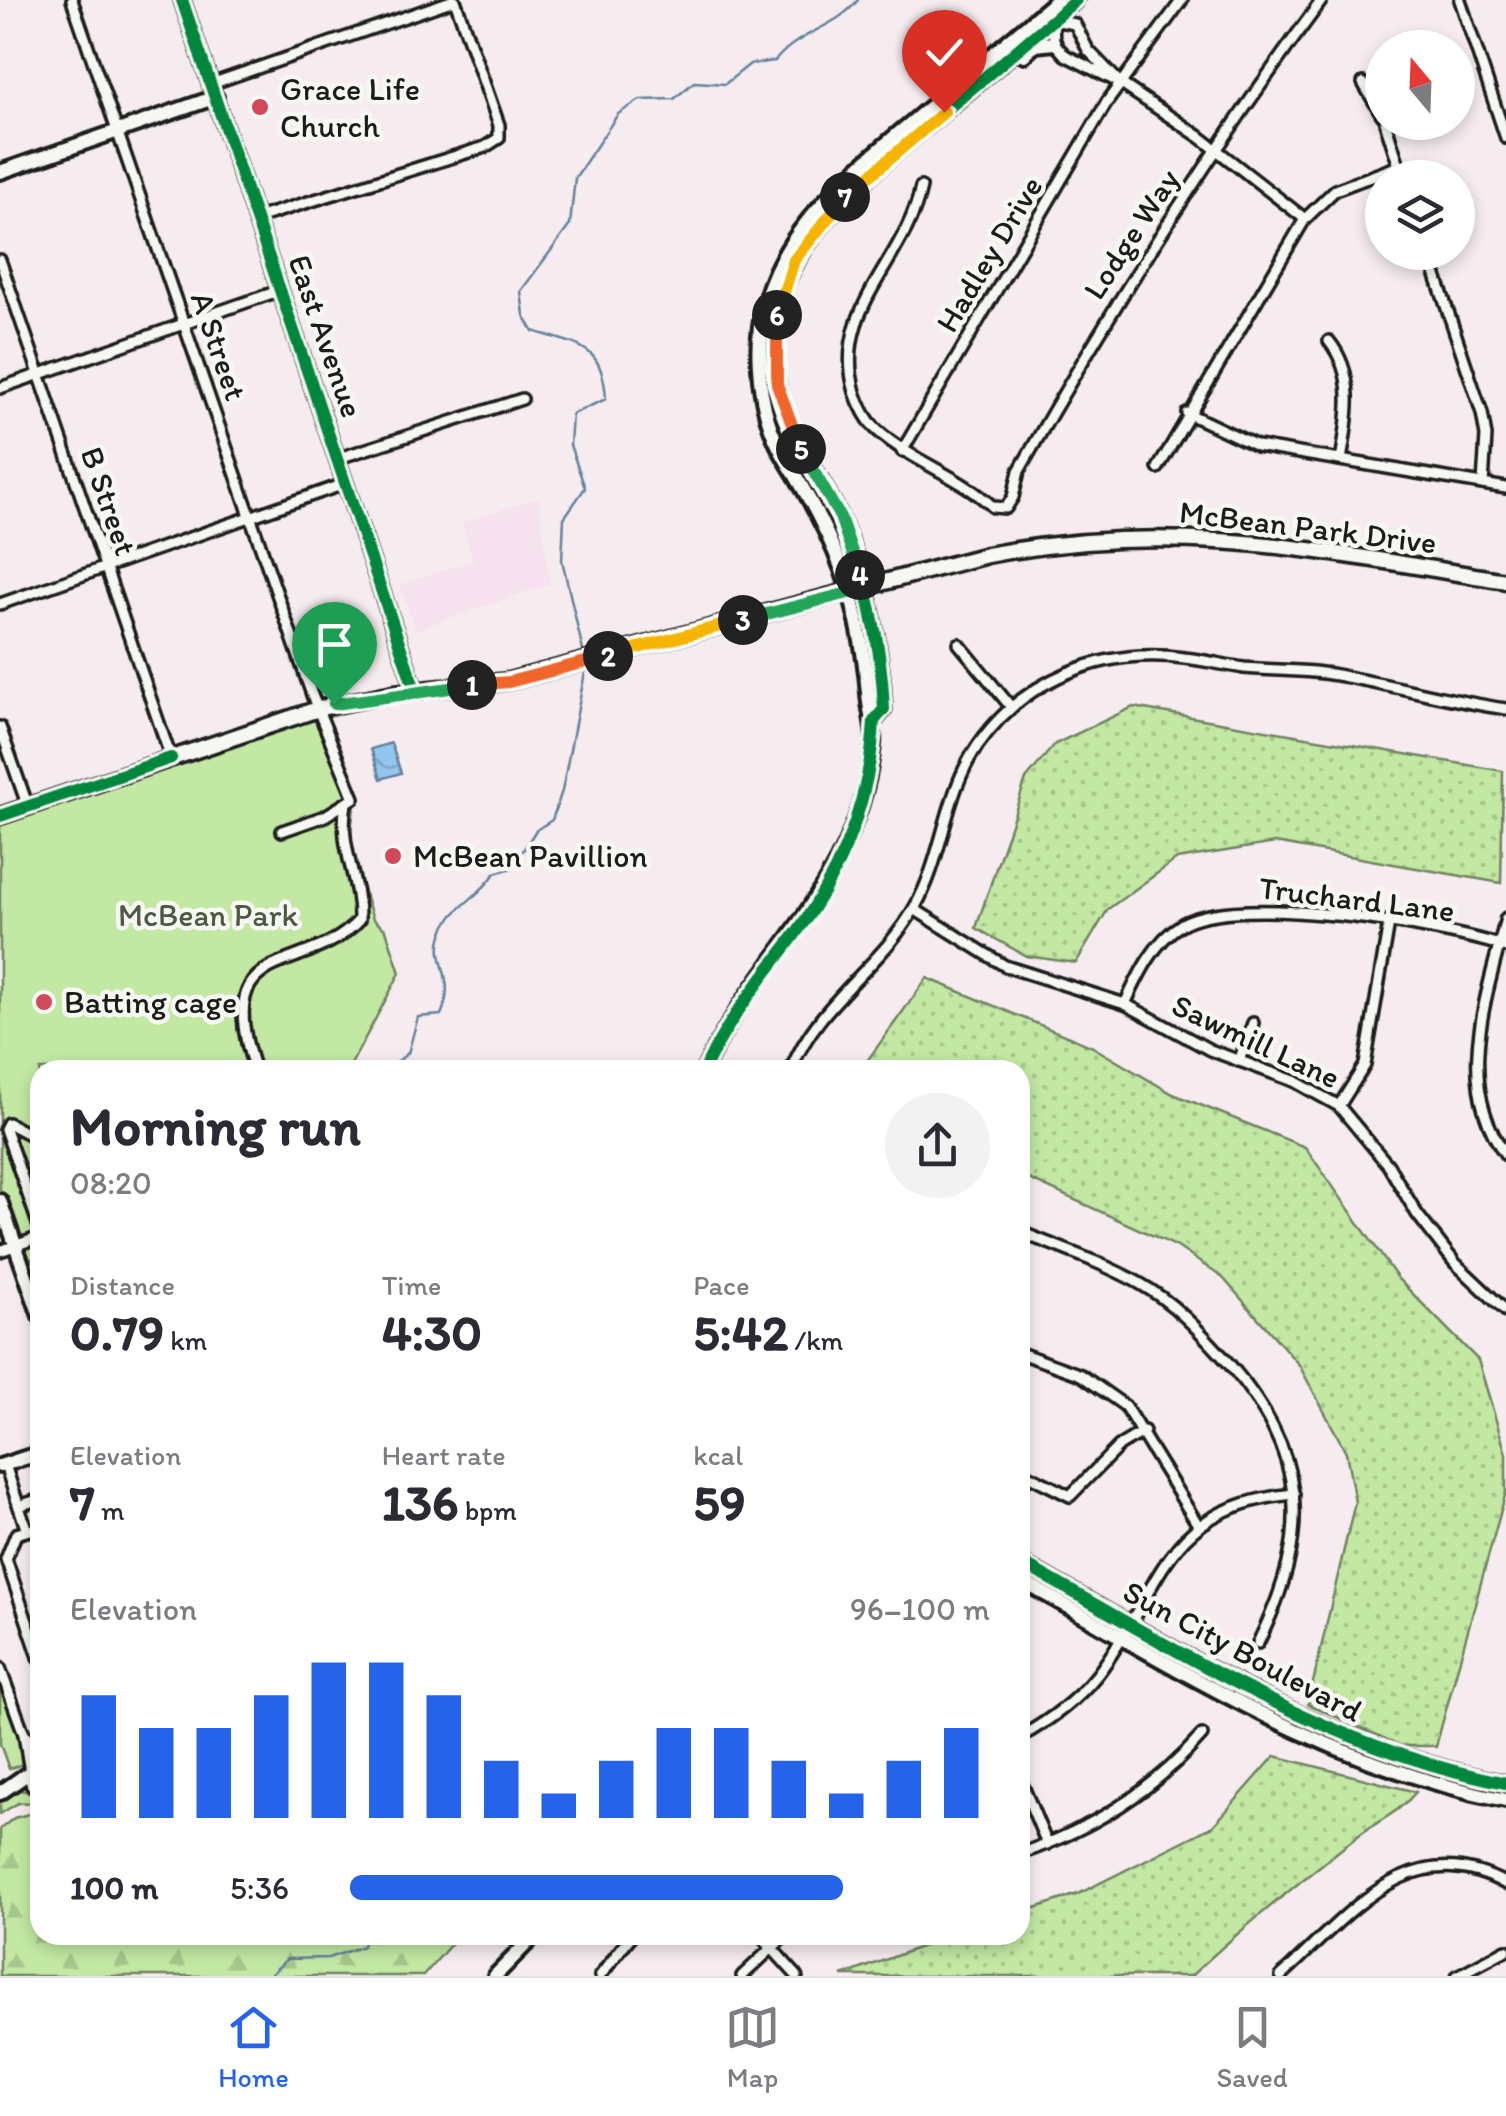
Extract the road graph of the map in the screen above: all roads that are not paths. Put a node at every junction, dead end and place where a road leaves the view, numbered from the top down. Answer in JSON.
{"nodes":[{"id":1,"x":72,"y":0,"type":"edge"},
{"id":2,"x":182,"y":0,"type":"edge"},
{"id":3,"x":454,"y":0,"type":"edge"},
{"id":4,"x":1056,"y":0,"type":"edge"},
{"id":5,"x":1076,"y":0,"type":"edge"},
{"id":6,"x":1182,"y":0,"type":"edge"},
{"id":7,"x":1322,"y":0,"type":"edge"},
{"id":8,"x":1460,"y":0,"type":"edge"},
{"id":9,"x":1048,"y":15,"type":"junction"},
{"id":10,"x":1054,"y":43,"type":"junction"},
{"id":11,"x":1088,"y":50,"type":"junction"},
{"id":12,"x":1080,"y":59,"type":"junction"},
{"id":13,"x":1120,"y":84,"type":"junction"},
{"id":14,"x":213,"y":90,"type":"junction"},
{"id":15,"x":944,"y":112,"type":"junction"},
{"id":16,"x":118,"y":131,"type":"junction"},
{"id":17,"x":1506,"y":138,"type":"edge"},
{"id":18,"x":1214,"y":148,"type":"junction"},
{"id":19,"x":0,"y":172,"type":"edge"},
{"id":20,"x":1365,"y":179,"type":"edge"},
{"id":21,"x":921,"y":187,"type":"dead end"},
{"id":22,"x":257,"y":218,"type":"junction"},
{"id":23,"x":1305,"y":219,"type":"junction"},
{"id":24,"x":0,"y":260,"type":"edge"},
{"id":25,"x":1434,"y":270,"type":"edge"},
{"id":26,"x":282,"y":290,"type":"junction"},
{"id":27,"x":184,"y":324,"type":"junction"},
{"id":28,"x":1329,"y":340,"type":"dead end"},
{"id":29,"x":39,"y":374,"type":"junction"},
{"id":30,"x":0,"y":388,"type":"edge"},
{"id":31,"x":522,"y":399,"type":"dead end"},
{"id":32,"x":1187,"y":413,"type":"junction"},
{"id":33,"x":902,"y":450,"type":"junction"},
{"id":34,"x":339,"y":458,"type":"junction"},
{"id":35,"x":1341,"y":460,"type":"junction"},
{"id":36,"x":1158,"y":468,"type":"dead end"},
{"id":37,"x":347,"y":483,"type":"junction"},
{"id":38,"x":1482,"y":484,"type":"junction"},
{"id":39,"x":1506,"y":488,"type":"edge"},
{"id":40,"x":251,"y":517,"type":"junction"},
{"id":41,"x":106,"y":567,"type":"junction"},
{"id":42,"x":1506,"y":581,"type":"edge"},
{"id":43,"x":856,"y":591,"type":"junction"},
{"id":44,"x":0,"y":604,"type":"edge"},
{"id":45,"x":959,"y":644,"type":"dead end"},
{"id":46,"x":415,"y":690,"type":"junction"},
{"id":47,"x":1011,"y":706,"type":"junction"},
{"id":48,"x":319,"y":708,"type":"junction"},
{"id":49,"x":1506,"y":709,"type":"edge"},
{"id":50,"x":0,"y":727,"type":"edge"},
{"id":51,"x":171,"y":758,"type":"junction"},
{"id":52,"x":350,"y":800,"type":"junction"},
{"id":53,"x":28,"y":807,"type":"junction"},
{"id":54,"x":363,"y":808,"type":"dead end"},
{"id":55,"x":0,"y":816,"type":"edge"},
{"id":56,"x":282,"y":831,"type":"dead end"},
{"id":57,"x":914,"y":909,"type":"junction"},
{"id":58,"x":1506,"y":918,"type":"edge"},
{"id":59,"x":1389,"y":923,"type":"junction"},
{"id":60,"x":1503,"y":946,"type":"edge"},
{"id":61,"x":1125,"y":1004,"type":"junction"},
{"id":62,"x":1252,"y":1023,"type":"dead end"},
{"id":63,"x":251,"y":1060,"type":"edge"},
{"id":64,"x":709,"y":1060,"type":"edge"},
{"id":65,"x":797,"y":1060,"type":"edge"},
{"id":66,"x":1240,"y":1062,"type":"junction"},
{"id":67,"x":1339,"y":1106,"type":"junction"},
{"id":68,"x":4,"y":1119,"type":"edge"},
{"id":69,"x":30,"y":1135,"type":"edge"},
{"id":70,"x":1506,"y":1155,"type":"edge"},
{"id":71,"x":0,"y":1201,"type":"edge"},
{"id":72,"x":30,"y":1201,"type":"edge"},
{"id":73,"x":1030,"y":1236,"type":"edge"},
{"id":74,"x":30,"y":1241,"type":"edge"},
{"id":75,"x":16,"y":1246,"type":"junction"},
{"id":76,"x":0,"y":1251,"type":"edge"},
{"id":77,"x":30,"y":1287,"type":"edge"},
{"id":78,"x":1506,"y":1311,"type":"edge"},
{"id":79,"x":1030,"y":1357,"type":"edge"},
{"id":80,"x":1144,"y":1431,"type":"junction"},
{"id":81,"x":30,"y":1456,"type":"edge"},
{"id":82,"x":2,"y":1465,"type":"edge"},
{"id":83,"x":1030,"y":1476,"type":"edge"},
{"id":84,"x":1294,"y":1494,"type":"junction"},
{"id":85,"x":30,"y":1502,"type":"edge"},
{"id":86,"x":19,"y":1506,"type":"junction"},
{"id":87,"x":1198,"y":1524,"type":"junction"},
{"id":88,"x":26,"y":1528,"type":"junction"},
{"id":89,"x":30,"y":1528,"type":"edge"},
{"id":90,"x":1030,"y":1568,"type":"edge"},
{"id":91,"x":1030,"y":1585,"type":"edge"},
{"id":92,"x":30,"y":1630,"type":"edge"},
{"id":93,"x":1125,"y":1630,"type":"junction"},
{"id":94,"x":1258,"y":1642,"type":"dead end"},
{"id":95,"x":0,"y":1668,"type":"edge"},
{"id":96,"x":1030,"y":1730,"type":"edge"},
{"id":97,"x":24,"y":1734,"type":"junction"},
{"id":98,"x":1202,"y":1735,"type":"dead end"},
{"id":99,"x":30,"y":1750,"type":"edge"},
{"id":100,"x":30,"y":1750,"type":"edge"},
{"id":101,"x":30,"y":1767,"type":"edge"},
{"id":102,"x":1506,"y":1783,"type":"edge"},
{"id":103,"x":30,"y":1789,"type":"edge"},
{"id":104,"x":1,"y":1793,"type":"edge"},
{"id":105,"x":1506,"y":1800,"type":"edge"},
{"id":106,"x":1030,"y":1804,"type":"edge"},
{"id":107,"x":1046,"y":1844,"type":"junction"},
{"id":108,"x":1030,"y":1850,"type":"edge"},
{"id":109,"x":1506,"y":1884,"type":"edge"},
{"id":110,"x":525,"y":1945,"type":"edge"},
{"id":111,"x":624,"y":1945,"type":"edge"},
{"id":112,"x":770,"y":1946,"type":"joint"},
{"id":113,"x":1506,"y":1950,"type":"edge"},
{"id":114,"x":495,"y":1976,"type":"edge"},
{"id":115,"x":600,"y":1976,"type":"edge"},
{"id":116,"x":742,"y":1976,"type":"edge"},
{"id":117,"x":796,"y":1976,"type":"edge"},
{"id":118,"x":1281,"y":1976,"type":"edge"},
{"id":119,"x":1457,"y":1976,"type":"edge"}],
"edges":[{"from":1,"to":16,"type":"street","name":"A Street"},
{"from":2,"to":14,"type":"street","name":"East Avenue"},
{"from":3,"to":14,"type":"street"},
{"from":3,"to":22,"type":"street"},
{"from":4,"to":9,"type":"street"},
{"from":5,"to":9,"type":"street"},
{"from":6,"to":13,"type":"street","name":"Hadley Drive"},
{"from":7,"to":18,"type":"street","name":"Lodge Way"},
{"from":8,"to":17,"type":"street"},
{"from":9,"to":10,"type":"street"},
{"from":9,"to":11,"type":"street"},
{"from":9,"to":15,"type":"street"},
{"from":9,"to":43,"type":"street"},
{"from":10,"to":12,"type":"street"},
{"from":10,"to":15,"type":"street"},
{"from":11,"to":12,"type":"street"},
{"from":11,"to":13,"type":"street"},
{"from":12,"to":13,"type":"street"},
{"from":13,"to":18,"type":"street"},
{"from":13,"to":33,"type":"street","name":"Hadley Drive"},
{"from":14,"to":16,"type":"street"},
{"from":14,"to":22,"type":"street","name":"East Avenue"},
{"from":15,"to":43,"type":"street"},
{"from":16,"to":19,"type":"street"},
{"from":16,"to":27,"type":"street","name":"A Street"},
{"from":18,"to":23,"type":"street"},
{"from":18,"to":33,"type":"street","name":"Lodge Way"},
{"from":20,"to":23,"type":"street"},
{"from":21,"to":33,"type":"street"},
{"from":22,"to":26,"type":"street","name":"East Avenue"},
{"from":23,"to":32,"type":"street"},
{"from":24,"to":29,"type":"street","name":"B Street"},
{"from":25,"to":38,"type":"street"},
{"from":26,"to":27,"type":"street"},
{"from":26,"to":34,"type":"street","name":"East Avenue"},
{"from":27,"to":29,"type":"street"},
{"from":27,"to":40,"type":"street","name":"A Street"},
{"from":28,"to":35,"type":"street"},
{"from":29,"to":30,"type":"street"},
{"from":29,"to":41,"type":"street","name":"B Street"},
{"from":31,"to":34,"type":"street"},
{"from":32,"to":35,"type":"street"},
{"from":32,"to":36,"type":"street"},
{"from":34,"to":37,"type":"street","name":"East Avenue"},
{"from":35,"to":38,"type":"street"},
{"from":37,"to":40,"type":"street"},
{"from":37,"to":46,"type":"street","name":"East Avenue"},
{"from":38,"to":39,"type":"street"},
{"from":40,"to":41,"type":"street"},
{"from":40,"to":48,"type":"street","name":"A Street"},
{"from":41,"to":44,"type":"street"},
{"from":41,"to":51,"type":"street","name":"B Street"},
{"from":42,"to":43,"type":"main road","name":"McBean Park Drive"},
{"from":43,"to":46,"type":"main road","name":"McBean Park Drive"},
{"from":43,"to":64,"type":"street"},
{"from":45,"to":47,"type":"street"},
{"from":46,"to":48,"type":"main road","name":"McBean Park Drive"},
{"from":47,"to":49,"type":"street"},
{"from":47,"to":57,"type":"street"},
{"from":48,"to":51,"type":"main road","name":"McBean Park Drive"},
{"from":48,"to":52,"type":"street","name":"A Street"},
{"from":50,"to":53,"type":"street"},
{"from":51,"to":53,"type":"main road","name":"McBean Park Drive"},
{"from":52,"to":54,"type":"street"},
{"from":52,"to":56,"type":"street"},
{"from":52,"to":63,"type":"street"},
{"from":53,"to":55,"type":"main road","name":"McBean Park Drive"},
{"from":57,"to":61,"type":"street","name":"Sawmill Lane"},
{"from":57,"to":65,"type":"street"},
{"from":58,"to":60,"type":"street"},
{"from":59,"to":60,"type":"street","name":"Truchard Lane"},
{"from":59,"to":61,"type":"street","name":"Truchard Lane"},
{"from":59,"to":67,"type":"street"},
{"from":60,"to":70,"type":"street"},
{"from":61,"to":66,"type":"street","name":"Sawmill Lane"},
{"from":62,"to":66,"type":"street"},
{"from":66,"to":67,"type":"street","name":"Sawmill Lane"},
{"from":67,"to":78,"type":"street","name":"Sawmill Lane"},
{"from":68,"to":69,"type":"street"},
{"from":68,"to":72,"type":"street"},
{"from":71,"to":75,"type":"street"},
{"from":73,"to":84,"type":"street"},
{"from":74,"to":75,"type":"street"},
{"from":75,"to":76,"type":"street"},
{"from":75,"to":77,"type":"street"},
{"from":79,"to":80,"type":"street"},
{"from":80,"to":83,"type":"street"},
{"from":80,"to":87,"type":"street"},
{"from":81,"to":82,"type":"street"},
{"from":82,"to":86,"type":"street"},
{"from":84,"to":87,"type":"street"},
{"from":84,"to":94,"type":"street"},
{"from":85,"to":86,"type":"street"},
{"from":86,"to":88,"type":"street"},
{"from":87,"to":93,"type":"street"},
{"from":88,"to":89,"type":"street"},
{"from":88,"to":92,"type":"street"},
{"from":90,"to":93,"type":"street","name":"Sun City Boulevard"},
{"from":91,"to":93,"type":"street","name":"Sun City Boulevard"},
{"from":93,"to":96,"type":"street"},
{"from":93,"to":102,"type":"street","name":"Sun City Boulevard"},
{"from":93,"to":105,"type":"street","name":"Sun City Boulevard"},
{"from":95,"to":97,"type":"street"},
{"from":97,"to":99,"type":"street"},
{"from":97,"to":100,"type":"street"},
{"from":98,"to":107,"type":"street"},
{"from":101,"to":104,"type":"street"},
{"from":103,"to":104,"type":"street"},
{"from":106,"to":107,"type":"street"},
{"from":107,"to":108,"type":"street"},
{"from":109,"to":118,"type":"street"},
{"from":110,"to":114,"type":"street"},
{"from":111,"to":115,"type":"street"},
{"from":112,"to":116,"type":"street"},
{"from":112,"to":117,"type":"street"},
{"from":113,"to":119,"type":"street"}]}
